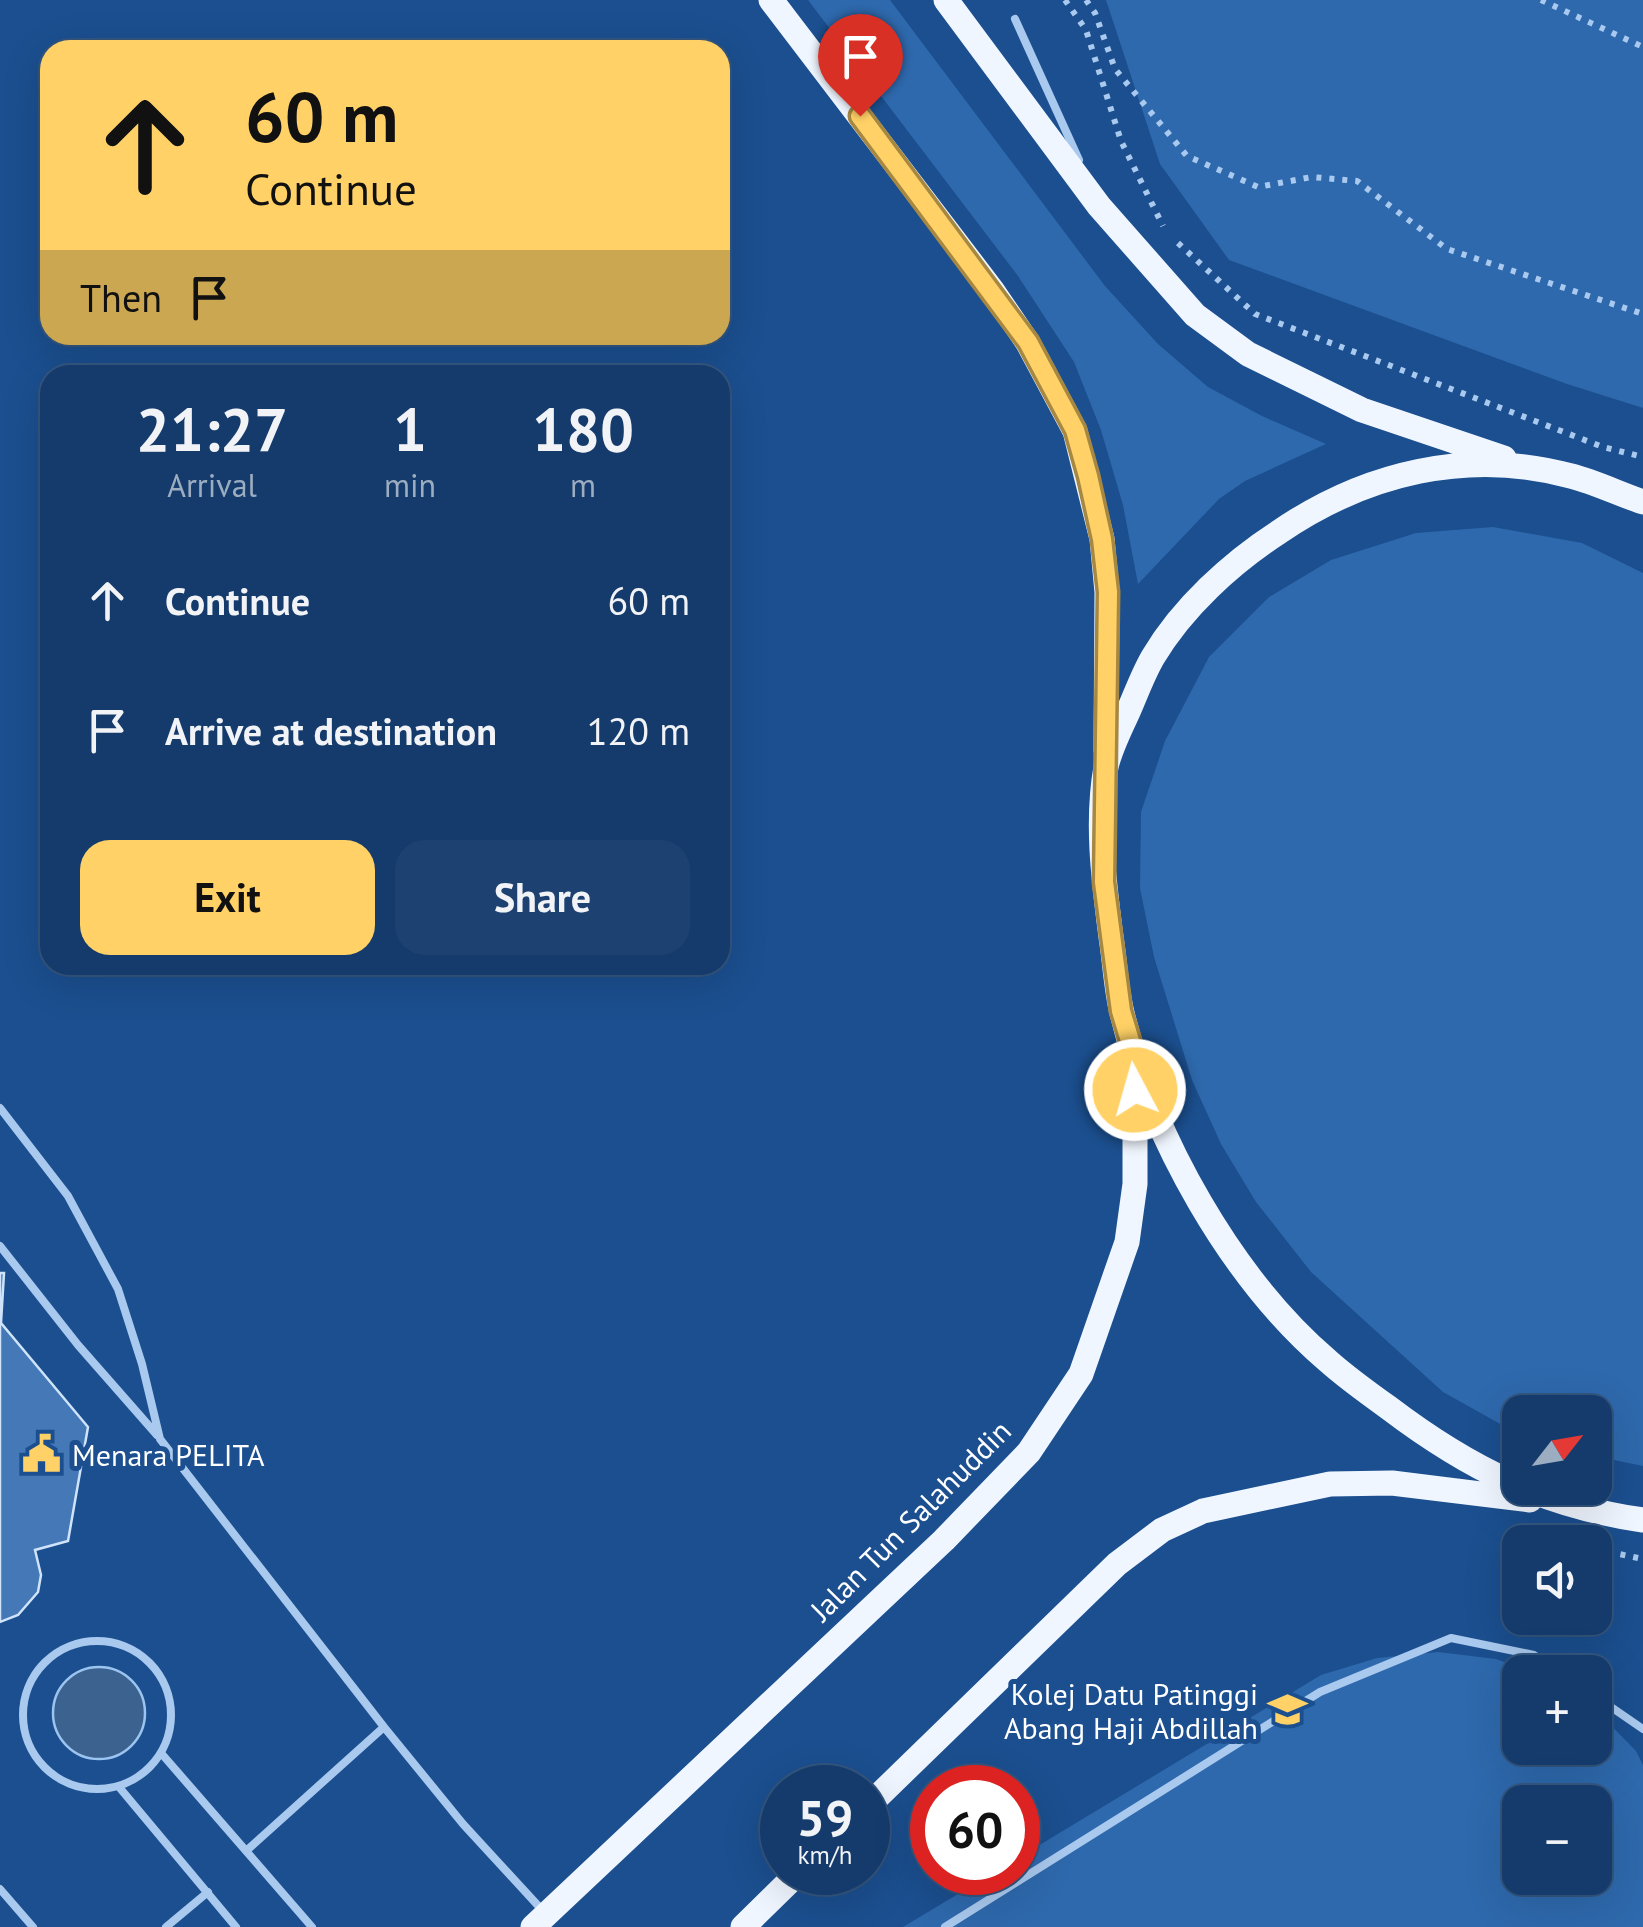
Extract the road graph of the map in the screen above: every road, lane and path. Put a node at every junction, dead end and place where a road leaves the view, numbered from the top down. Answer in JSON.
{"nodes":[{"id":1,"x":771,"y":0,"type":"edge"},
{"id":2,"x":946,"y":0,"type":"edge"},
{"id":3,"x":1065,"y":0,"type":"edge"},
{"id":4,"x":1086,"y":0,"type":"edge"},
{"id":5,"x":1541,"y":0,"type":"edge"},
{"id":6,"x":1015,"y":18,"type":"dead end"},
{"id":7,"x":1643,"y":47,"type":"edge"},
{"id":8,"x":1099,"y":206,"type":"junction"},
{"id":9,"x":1643,"y":314,"type":"edge"},
{"id":10,"x":1643,"y":457,"type":"edge"},
{"id":11,"x":1541,"y":470,"type":"junction"},
{"id":12,"x":1643,"y":502,"type":"edge"},
{"id":13,"x":1106,"y":764,"type":"junction"},
{"id":14,"x":1134,"y":1054,"type":"junction"},
{"id":15,"x":0,"y":1108,"type":"edge"},
{"id":16,"x":0,"y":1246,"type":"edge"},
{"id":17,"x":160,"y":1439,"type":"junction"},
{"id":18,"x":1502,"y":1478,"type":"edge"},
{"id":19,"x":1502,"y":1497,"type":"edge"},
{"id":20,"x":1565,"y":1505,"type":"edge"},
{"id":21,"x":1643,"y":1520,"type":"edge"},
{"id":22,"x":1612,"y":1552,"type":"edge"},
{"id":23,"x":1643,"y":1558,"type":"edge"},
{"id":24,"x":1534,"y":1655,"type":"edge"},
{"id":25,"x":1612,"y":1708,"type":"edge"},
{"id":26,"x":384,"y":1727,"type":"junction"},
{"id":27,"x":1643,"y":1730,"type":"edge"},
{"id":28,"x":162,"y":1753,"type":"junction"},
{"id":29,"x":890,"y":1785,"type":"edge"},
{"id":30,"x":118,"y":1787,"type":"junction"},
{"id":31,"x":246,"y":1851,"type":"junction"},
{"id":32,"x":0,"y":1889,"type":"edge"},
{"id":33,"x":208,"y":1892,"type":"junction"},
{"id":34,"x":777,"y":1895,"type":"edge"},
{"id":35,"x":540,"y":1921,"type":"edge"},
{"id":36,"x":33,"y":1927,"type":"edge"},
{"id":37,"x":166,"y":1927,"type":"edge"},
{"id":38,"x":236,"y":1927,"type":"edge"},
{"id":39,"x":312,"y":1927,"type":"edge"},
{"id":40,"x":744,"y":1927,"type":"edge"},
{"id":41,"x":945,"y":1927,"type":"edge"}],
"edges":[{"from":1,"to":13,"type":"main road"},
{"from":2,"to":8,"type":"main road"},
{"from":3,"to":10,"type":"path"},
{"from":4,"to":9,"type":"path"},
{"from":5,"to":7,"type":"path"},
{"from":6,"to":8,"type":"lane"},
{"from":8,"to":11,"type":"main road"},
{"from":11,"to":12,"type":"main road"},
{"from":11,"to":13,"type":"main road"},
{"from":13,"to":14,"type":"main road"},
{"from":14,"to":18,"type":"main road"},
{"from":14,"to":35,"type":"main road","name":"Jalan Tun Salahuddin"},
{"from":15,"to":17,"type":"lane"},
{"from":16,"to":17,"type":"lane"},
{"from":17,"to":26,"type":"lane"},
{"from":19,"to":29,"type":"main road"},
{"from":20,"to":21,"type":"main road"},
{"from":22,"to":23,"type":"path"},
{"from":24,"to":41,"type":"lane"},
{"from":25,"to":27,"type":"lane"},
{"from":26,"to":31,"type":"lane"},
{"from":26,"to":35,"type":"lane"},
{"from":28,"to":30,"type":"lane"},
{"from":28,"to":30,"type":"lane"},
{"from":28,"to":31,"type":"lane"},
{"from":30,"to":33,"type":"lane"},
{"from":31,"to":39,"type":"lane"},
{"from":32,"to":36,"type":"lane"},
{"from":33,"to":37,"type":"lane"},
{"from":33,"to":38,"type":"lane"},
{"from":34,"to":40,"type":"main road"}]}
